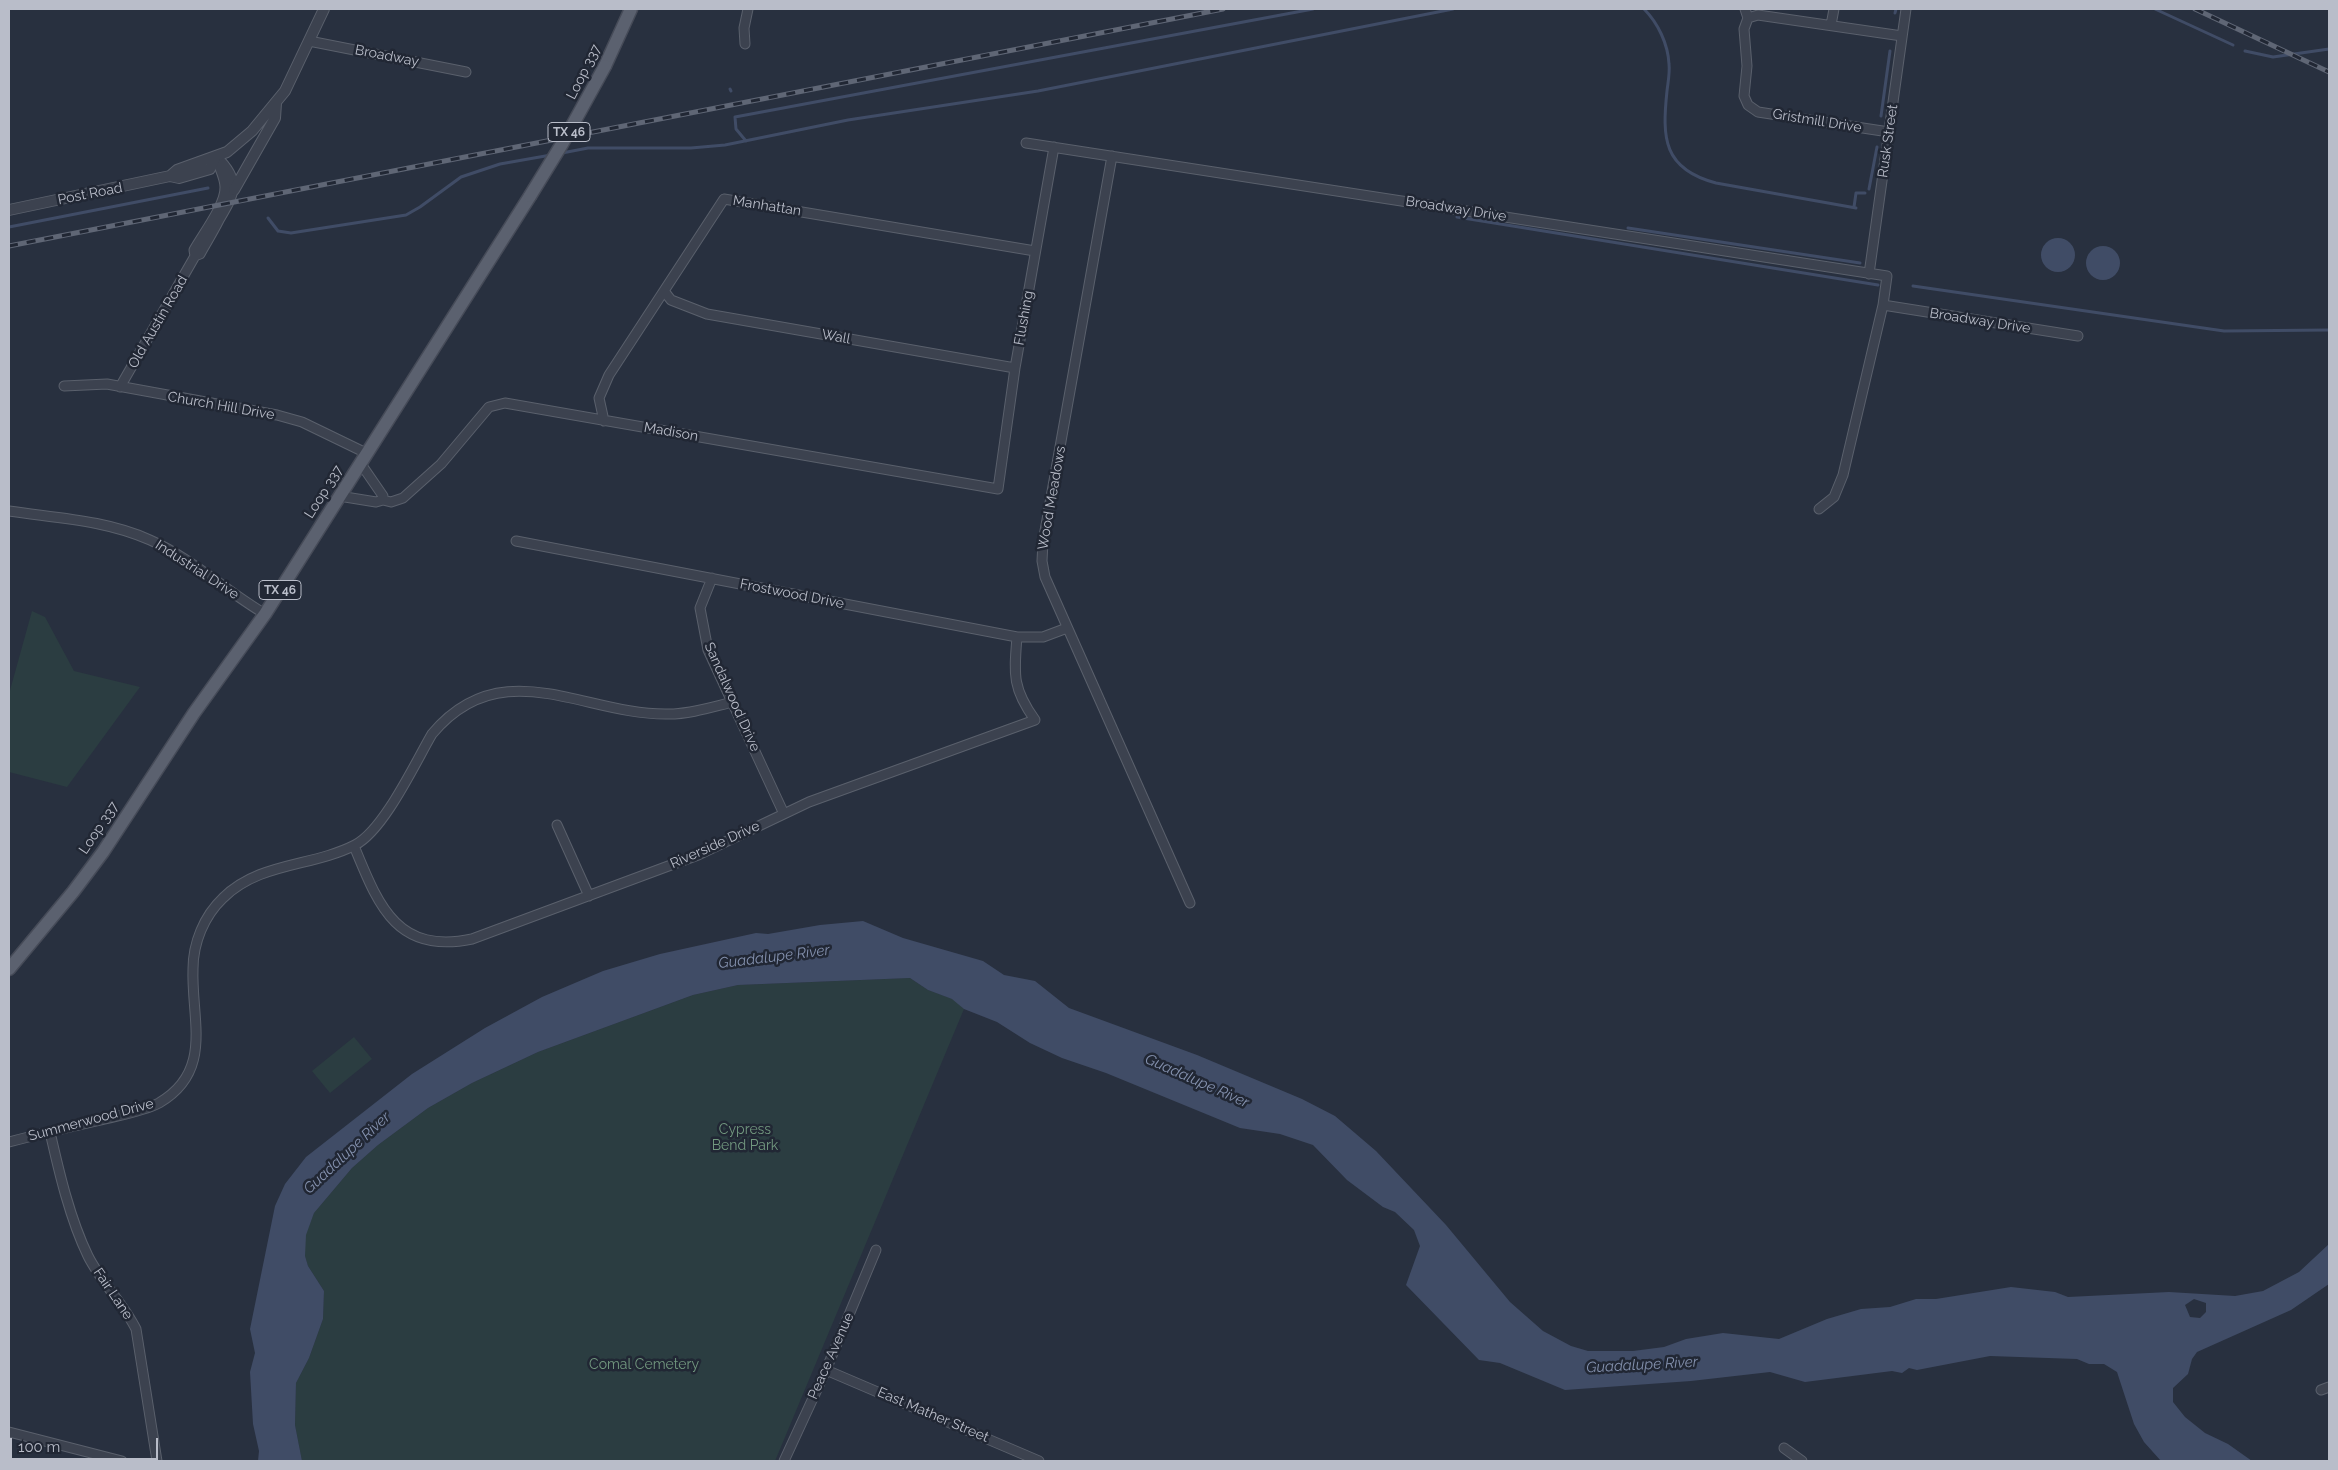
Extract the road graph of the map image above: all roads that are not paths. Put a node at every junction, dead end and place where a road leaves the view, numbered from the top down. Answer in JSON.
{"nodes":[{"id":1,"x":324,"y":9,"type":"edge"},
{"id":2,"x":631,"y":9,"type":"edge"},
{"id":3,"x":748,"y":9,"type":"edge"},
{"id":4,"x":1745,"y":9,"type":"edge"},
{"id":5,"x":1834,"y":9,"type":"edge"},
{"id":6,"x":1906,"y":9,"type":"edge"},
{"id":7,"x":1748,"y":18,"type":"junction"},
{"id":8,"x":1831,"y":25,"type":"junction"},
{"id":9,"x":1902,"y":36,"type":"junction"},
{"id":10,"x":309,"y":41,"type":"junction"},
{"id":11,"x":745,"y":44,"type":"dead end"},
{"id":12,"x":466,"y":72,"type":"dead end"},
{"id":13,"x":276,"y":103,"type":"junction"},
{"id":14,"x":1889,"y":132,"type":"junction"},
{"id":15,"x":1026,"y":143,"type":"dead end"},
{"id":16,"x":1054,"y":147,"type":"junction"},
{"id":17,"x":216,"y":156,"type":"junction"},
{"id":18,"x":1112,"y":156,"type":"junction"},
{"id":19,"x":234,"y":190,"type":"junction"},
{"id":20,"x":9,"y":210,"type":"edge"},
{"id":21,"x":1035,"y":251,"type":"junction"},
{"id":22,"x":195,"y":256,"type":"junction"},
{"id":23,"x":1869,"y":274,"type":"junction"},
{"id":24,"x":664,"y":291,"type":"junction"},
{"id":25,"x":1883,"y":305,"type":"junction"},
{"id":26,"x":2078,"y":336,"type":"dead end"},
{"id":27,"x":1015,"y":368,"type":"junction"},
{"id":28,"x":64,"y":386,"type":"dead end"},
{"id":29,"x":120,"y":387,"type":"junction"},
{"id":30,"x":604,"y":420,"type":"junction"},
{"id":31,"x":364,"y":458,"type":"junction"},
{"id":32,"x":998,"y":489,"type":"joint"},
{"id":33,"x":339,"y":496,"type":"junction"},
{"id":34,"x":383,"y":500,"type":"junction"},
{"id":35,"x":1819,"y":509,"type":"dead end"},
{"id":36,"x":9,"y":511,"type":"edge"},
{"id":37,"x":516,"y":541,"type":"dead end"},
{"id":38,"x":712,"y":578,"type":"junction"},
{"id":39,"x":265,"y":614,"type":"junction"},
{"id":40,"x":1067,"y":628,"type":"junction"},
{"id":41,"x":1017,"y":636,"type":"junction"},
{"id":42,"x":732,"y":702,"type":"junction"},
{"id":43,"x":784,"y":814,"type":"junction"},
{"id":44,"x":557,"y":825,"type":"dead end"},
{"id":45,"x":354,"y":846,"type":"junction"},
{"id":46,"x":589,"y":896,"type":"junction"},
{"id":47,"x":1190,"y":902,"type":"dead end"},
{"id":48,"x":9,"y":969,"type":"edge"},
{"id":49,"x":50,"y":1132,"type":"junction"},
{"id":50,"x":9,"y":1142,"type":"edge"},
{"id":51,"x":876,"y":1250,"type":"dead end"},
{"id":52,"x":826,"y":1370,"type":"junction"},
{"id":53,"x":9,"y":1432,"type":"edge"},
{"id":54,"x":1784,"y":1448,"type":"dead end"},
{"id":55,"x":122,"y":1461,"type":"edge"},
{"id":56,"x":157,"y":1461,"type":"edge"},
{"id":57,"x":784,"y":1461,"type":"edge"},
{"id":58,"x":1038,"y":1461,"type":"edge"},
{"id":59,"x":1802,"y":1461,"type":"edge"}],
"edges":[{"from":1,"to":10,"type":"street"},
{"from":2,"to":31,"type":"main road","name":"Loop 337","number":"TX 46","bridge":true},
{"from":3,"to":11,"type":"street"},
{"from":4,"to":7,"type":"street"},
{"from":5,"to":8,"type":"street"},
{"from":6,"to":9,"type":"street","name":"Rusk Street"},
{"from":7,"to":8,"type":"street"},
{"from":7,"to":14,"type":"street","name":"Gristmill Drive"},
{"from":8,"to":9,"type":"street"},
{"from":9,"to":14,"type":"street","name":"Rusk Street"},
{"from":10,"to":12,"type":"street","name":"Broadway"},
{"from":10,"to":13,"type":"street"},
{"from":13,"to":17,"type":"street"},
{"from":13,"to":19,"type":"street"},
{"from":14,"to":23,"type":"street","name":"Rusk Street"},
{"from":15,"to":16,"type":"street","name":"Broadway Drive"},
{"from":16,"to":18,"type":"street","name":"Broadway Drive"},
{"from":16,"to":21,"type":"street","name":"Flushing"},
{"from":17,"to":19,"type":"street"},
{"from":17,"to":20,"type":"street","name":"Post Road"},
{"from":17,"to":22,"type":"street","name":"Old Austin Road"},
{"from":18,"to":23,"type":"street","name":"Broadway Drive"},
{"from":18,"to":40,"type":"street","name":"Wood Meadows"},
{"from":19,"to":22,"type":"street","name":"Old Austin Road"},
{"from":21,"to":24,"type":"street","name":"Manhattan"},
{"from":21,"to":27,"type":"street","name":"Flushing"},
{"from":22,"to":29,"type":"street","name":"Old Austin Road"},
{"from":23,"to":25,"type":"street","name":"Broadway Drive"},
{"from":24,"to":27,"type":"street","name":"Wall"},
{"from":24,"to":30,"type":"street","name":"Manhattan"},
{"from":25,"to":26,"type":"street","name":"Broadway Drive"},
{"from":25,"to":35,"type":"street"},
{"from":27,"to":32,"type":"street","name":"Flushing"},
{"from":28,"to":29,"type":"street","name":"Church Hill Drive"},
{"from":29,"to":31,"type":"street","name":"Church Hill Drive"},
{"from":30,"to":32,"type":"street","name":"Madison"},
{"from":30,"to":34,"type":"street","name":"Madison"},
{"from":31,"to":33,"type":"main road","name":"Loop 337","number":"TX 46"},
{"from":31,"to":34,"type":"street"},
{"from":33,"to":34,"type":"street","name":"Madison"},
{"from":33,"to":39,"type":"main road","name":"Loop 337","number":"TX 46"},
{"from":36,"to":39,"type":"street","name":"Industrial Drive"},
{"from":37,"to":38,"type":"street","name":"Frostwood Drive"},
{"from":38,"to":41,"type":"street","name":"Frostwood Drive"},
{"from":38,"to":42,"type":"street","name":"Sandalwood Drive"},
{"from":39,"to":48,"type":"main road","name":"Loop 337","number":"TX 46"},
{"from":40,"to":41,"type":"street","name":"Frostwood Drive"},
{"from":40,"to":47,"type":"street","name":"Wood Meadows"},
{"from":41,"to":43,"type":"street","name":"Riverside Drive"},
{"from":42,"to":43,"type":"street","name":"Sandalwood Drive"},
{"from":42,"to":45,"type":"street","name":"Summerwood Drive"},
{"from":43,"to":46,"type":"street","name":"Riverside Drive"},
{"from":44,"to":46,"type":"street"},
{"from":45,"to":46,"type":"street","name":"Riverside Drive"},
{"from":45,"to":49,"type":"street","name":"Summerwood Drive"},
{"from":49,"to":50,"type":"street","name":"Summerwood Drive"},
{"from":49,"to":56,"type":"street","name":"Fair Lane"},
{"from":51,"to":52,"type":"street","name":"Peace Avenue"},
{"from":52,"to":57,"type":"street","name":"Peace Avenue"},
{"from":52,"to":58,"type":"street","name":"East Mather Street"},
{"from":53,"to":55,"type":"street"},
{"from":54,"to":59,"type":"street"}]}
